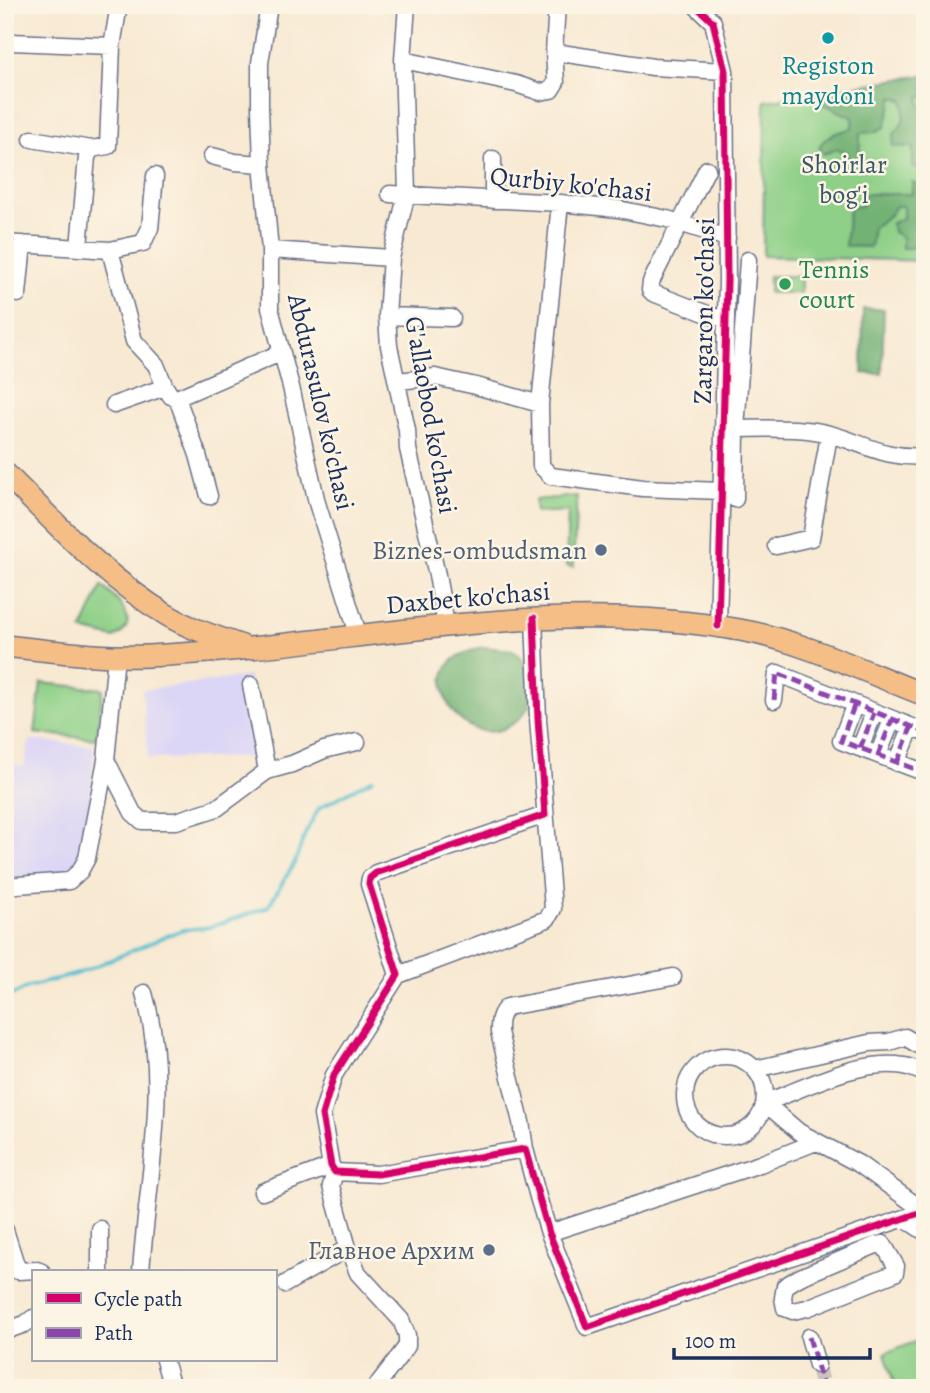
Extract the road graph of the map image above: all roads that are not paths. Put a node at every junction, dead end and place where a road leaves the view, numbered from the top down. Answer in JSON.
{"nodes":[{"id":1,"x":119,"y":5,"type":"edge"},
{"id":2,"x":407,"y":5,"type":"edge"},
{"id":3,"x":557,"y":5,"type":"edge"},
{"id":4,"x":695,"y":5,"type":"edge"},
{"id":5,"x":264,"y":6,"type":"edge"},
{"id":6,"x":12,"y":43,"type":"dead end"},
{"id":7,"x":112,"y":46,"type":"junction"},
{"id":8,"x":554,"y":52,"type":"junction"},
{"id":9,"x":403,"y":60,"type":"junction"},
{"id":10,"x":725,"y":71,"type":"junction"},
{"id":11,"x":32,"y":139,"type":"dead end"},
{"id":12,"x":91,"y":149,"type":"junction"},
{"id":13,"x":212,"y":156,"type":"dead end"},
{"id":14,"x":493,"y":159,"type":"dead end"},
{"id":15,"x":262,"y":164,"type":"junction"},
{"id":16,"x":707,"y":169,"type":"dead end"},
{"id":17,"x":155,"y":176,"type":"dead end"},
{"id":18,"x":407,"y":193,"type":"junction"},
{"id":19,"x":390,"y":194,"type":"dead end"},
{"id":20,"x":493,"y":200,"type":"junction"},
{"id":21,"x":559,"y":203,"type":"junction"},
{"id":22,"x":679,"y":223,"type":"junction"},
{"id":23,"x":727,"y":238,"type":"junction"},
{"id":24,"x":5,"y":243,"type":"edge"},
{"id":25,"x":23,"y":244,"type":"junction"},
{"id":26,"x":79,"y":247,"type":"junction"},
{"id":27,"x":110,"y":250,"type":"junction"},
{"id":28,"x":270,"y":250,"type":"junction"},
{"id":29,"x":391,"y":258,"type":"junction"},
{"id":30,"x":748,"y":260,"type":"dead end"},
{"id":31,"x":727,"y":280,"type":"junction"},
{"id":32,"x":747,"y":282,"type":"junction"},
{"id":33,"x":18,"y":294,"type":"dead end"},
{"id":34,"x":387,"y":316,"type":"junction"},
{"id":35,"x":452,"y":318,"type":"dead end"},
{"id":36,"x":726,"y":318,"type":"junction"},
{"id":37,"x":280,"y":353,"type":"junction"},
{"id":38,"x":398,"y":381,"type":"junction"},
{"id":39,"x":171,"y":393,"type":"junction"},
{"id":40,"x":540,"y":404,"type":"junction"},
{"id":41,"x":114,"y":405,"type":"dead end"},
{"id":42,"x":730,"y":429,"type":"junction"},
{"id":43,"x":829,"y":435,"type":"junction"},
{"id":44,"x":925,"y":456,"type":"edge"},
{"id":45,"x":5,"y":473,"type":"edge"},
{"id":46,"x":728,"y":495,"type":"junction"},
{"id":47,"x":209,"y":496,"type":"dead end"},
{"id":48,"x":776,"y":546,"type":"dead end"},
{"id":49,"x":534,"y":618,"type":"junction"},
{"id":50,"x":446,"y":625,"type":"junction"},
{"id":51,"x":718,"y":626,"type":"junction"},
{"id":52,"x":359,"y":637,"type":"junction"},
{"id":53,"x":5,"y":646,"type":"edge"},
{"id":54,"x":251,"y":649,"type":"junction"},
{"id":55,"x":116,"y":656,"type":"junction"},
{"id":56,"x":251,"y":685,"type":"dead end"},
{"id":57,"x":925,"y":695,"type":"edge"},
{"id":58,"x":774,"y":700,"type":"dead end"},
{"id":59,"x":854,"y":706,"type":"junction"},
{"id":60,"x":874,"y":713,"type":"junction"},
{"id":61,"x":892,"y":720,"type":"junction"},
{"id":62,"x":918,"y":730,"type":"edge"},
{"id":63,"x":357,"y":742,"type":"dead end"},
{"id":64,"x":860,"y":748,"type":"junction"},
{"id":65,"x":878,"y":755,"type":"junction"},
{"id":66,"x":106,"y":760,"type":"junction"},
{"id":67,"x":897,"y":763,"type":"junction"},
{"id":68,"x":918,"y":770,"type":"dead end"},
{"id":69,"x":267,"y":771,"type":"junction"},
{"id":70,"x":545,"y":816,"type":"junction"},
{"id":71,"x":5,"y":887,"type":"edge"},
{"id":72,"x":398,"y":975,"type":"junction"},
{"id":73,"x":673,"y":977,"type":"dead end"},
{"id":74,"x":144,"y":993,"type":"dead end"},
{"id":75,"x":925,"y":1049,"type":"edge"},
{"id":76,"x":755,"y":1069,"type":"junction"},
{"id":77,"x":925,"y":1073,"type":"edge"},
{"id":78,"x":765,"y":1103,"type":"junction"},
{"id":79,"x":816,"y":1142,"type":"junction"},
{"id":80,"x":524,"y":1149,"type":"junction"},
{"id":81,"x":333,"y":1169,"type":"junction"},
{"id":82,"x":262,"y":1192,"type":"dead end"},
{"id":83,"x":924,"y":1211,"type":"edge"},
{"id":84,"x":905,"y":1219,"type":"junction"},
{"id":85,"x":100,"y":1229,"type":"dead end"},
{"id":86,"x":5,"y":1230,"type":"edge"},
{"id":87,"x":925,"y":1232,"type":"edge"},
{"id":88,"x":549,"y":1233,"type":"junction"},
{"id":89,"x":849,"y":1238,"type":"junction"},
{"id":90,"x":348,"y":1248,"type":"junction"},
{"id":91,"x":854,"y":1254,"type":"junction"},
{"id":92,"x":794,"y":1257,"type":"junction"},
{"id":93,"x":32,"y":1270,"type":"edge"},
{"id":94,"x":100,"y":1270,"type":"edge"},
{"id":95,"x":141,"y":1270,"type":"edge"},
{"id":96,"x":11,"y":1271,"type":"edge"},
{"id":97,"x":800,"y":1277,"type":"junction"},
{"id":98,"x":285,"y":1284,"type":"dead end"},
{"id":99,"x":32,"y":1319,"type":"edge"},
{"id":100,"x":5,"y":1331,"type":"edge"},
{"id":101,"x":809,"y":1337,"type":"dead end"},
{"id":102,"x":165,"y":1362,"type":"edge"},
{"id":103,"x":817,"y":1365,"type":"tunnel mouth"},
{"id":104,"x":378,"y":1384,"type":"dead end"},
{"id":105,"x":172,"y":1388,"type":"edge"}],
"edges":[{"from":1,"to":7,"type":"street"},
{"from":2,"to":9,"type":"street","name":"G'allaobod ko'chasi"},
{"from":3,"to":8,"type":"street"},
{"from":4,"to":10,"type":"street","name":"Zargaron ko'chasi"},
{"from":5,"to":15,"type":"street","name":"Abdurasulov ko'chasi"},
{"from":6,"to":7,"type":"street"},
{"from":7,"to":12,"type":"street"},
{"from":8,"to":9,"type":"street"},
{"from":8,"to":10,"type":"street"},
{"from":9,"to":18,"type":"street","name":"G'allaobod ko'chasi"},
{"from":10,"to":23,"type":"street","name":"Zargaron ko'chasi"},
{"from":11,"to":12,"type":"street"},
{"from":12,"to":26,"type":"street"},
{"from":13,"to":15,"type":"street"},
{"from":14,"to":20,"type":"street"},
{"from":15,"to":28,"type":"street","name":"Abdurasulov ko'chasi"},
{"from":16,"to":22,"type":"street"},
{"from":17,"to":27,"type":"street"},
{"from":18,"to":19,"type":"street","name":"Qurbiy ko'chasi"},
{"from":18,"to":20,"type":"street","name":"Qurbiy ko'chasi"},
{"from":18,"to":29,"type":"street","name":"G'allaobod ko'chasi"},
{"from":20,"to":21,"type":"street","name":"Qurbiy ko'chasi"},
{"from":21,"to":22,"type":"street","name":"Qurbiy ko'chasi"},
{"from":21,"to":40,"type":"street"},
{"from":22,"to":23,"type":"street","name":"Qurbiy ko'chasi"},
{"from":22,"to":36,"type":"street"},
{"from":23,"to":31,"type":"street","name":"Zargaron ko'chasi"},
{"from":24,"to":25,"type":"street"},
{"from":25,"to":26,"type":"street"},
{"from":25,"to":33,"type":"street"},
{"from":26,"to":27,"type":"street"},
{"from":27,"to":39,"type":"street"},
{"from":28,"to":29,"type":"street"},
{"from":28,"to":37,"type":"street","name":"Abdurasulov ko'chasi"},
{"from":29,"to":34,"type":"street","name":"G'allaobod ko'chasi"},
{"from":30,"to":32,"type":"street"},
{"from":31,"to":32,"type":"street"},
{"from":31,"to":36,"type":"street","name":"Zargaron ko'chasi"},
{"from":32,"to":42,"type":"street"},
{"from":34,"to":35,"type":"street"},
{"from":34,"to":38,"type":"street","name":"G'allaobod ko'chasi"},
{"from":36,"to":42,"type":"street","name":"Zargaron ko'chasi"},
{"from":37,"to":39,"type":"street"},
{"from":37,"to":52,"type":"street","name":"Abdurasulov ko'chasi"},
{"from":38,"to":40,"type":"street"},
{"from":38,"to":50,"type":"street","name":"G'allaobod ko'chasi"},
{"from":39,"to":41,"type":"street"},
{"from":39,"to":47,"type":"street"},
{"from":40,"to":46,"type":"street"},
{"from":42,"to":43,"type":"street"},
{"from":42,"to":46,"type":"street","name":"Zargaron ko'chasi"},
{"from":43,"to":44,"type":"street"},
{"from":43,"to":48,"type":"street"},
{"from":45,"to":54,"type":"main road"},
{"from":46,"to":51,"type":"street","name":"Zargaron ko'chasi"},
{"from":49,"to":50,"type":"main road","name":"Daxbet ko'chasi"},
{"from":49,"to":51,"type":"main road","name":"Daxbet ko'chasi"},
{"from":49,"to":70,"type":"street"},
{"from":50,"to":52,"type":"main road","name":"Daxbet ko'chasi"},
{"from":51,"to":57,"type":"main road","name":"Daxbet ko'chasi"},
{"from":52,"to":54,"type":"main road","name":"Daxbet ko'chasi"},
{"from":53,"to":55,"type":"main road","name":"Daxbet ko'chasi"},
{"from":54,"to":55,"type":"main road","name":"Daxbet ko'chasi"},
{"from":55,"to":66,"type":"street"},
{"from":56,"to":69,"type":"street"},
{"from":58,"to":59,"type":"street"},
{"from":59,"to":60,"type":"street"},
{"from":59,"to":64,"type":"street"},
{"from":60,"to":61,"type":"street"},
{"from":60,"to":64,"type":"street"},
{"from":61,"to":62,"type":"street"},
{"from":61,"to":65,"type":"street"},
{"from":62,"to":67,"type":"street"},
{"from":63,"to":69,"type":"street"},
{"from":64,"to":65,"type":"street"},
{"from":65,"to":67,"type":"street"},
{"from":66,"to":69,"type":"street"},
{"from":66,"to":71,"type":"street"},
{"from":67,"to":68,"type":"street"},
{"from":70,"to":72,"type":"street"},
{"from":70,"to":72,"type":"street"},
{"from":72,"to":81,"type":"street"},
{"from":73,"to":80,"type":"street"},
{"from":74,"to":95,"type":"street"},
{"from":75,"to":76,"type":"street"},
{"from":76,"to":78,"type":"street"},
{"from":76,"to":78,"type":"street"},
{"from":77,"to":78,"type":"street"},
{"from":78,"to":79,"type":"street"},
{"from":79,"to":83,"type":"street"},
{"from":79,"to":88,"type":"street"},
{"from":80,"to":81,"type":"street"},
{"from":80,"to":88,"type":"street"},
{"from":81,"to":82,"type":"street"},
{"from":81,"to":90,"type":"street"},
{"from":83,"to":84,"type":"street"},
{"from":84,"to":87,"type":"street"},
{"from":84,"to":89,"type":"street"},
{"from":85,"to":94,"type":"street"},
{"from":86,"to":96,"type":"street"},
{"from":88,"to":92,"type":"street"},
{"from":89,"to":91,"type":"street"},
{"from":89,"to":92,"type":"street"},
{"from":90,"to":98,"type":"street"},
{"from":90,"to":104,"type":"street"},
{"from":91,"to":97,"type":"street"},
{"from":91,"to":97,"type":"street"},
{"from":92,"to":97,"type":"street"},
{"from":93,"to":96,"type":"street"},
{"from":99,"to":100,"type":"street"},
{"from":101,"to":103,"type":"street"},
{"from":102,"to":105,"type":"street"}]}
